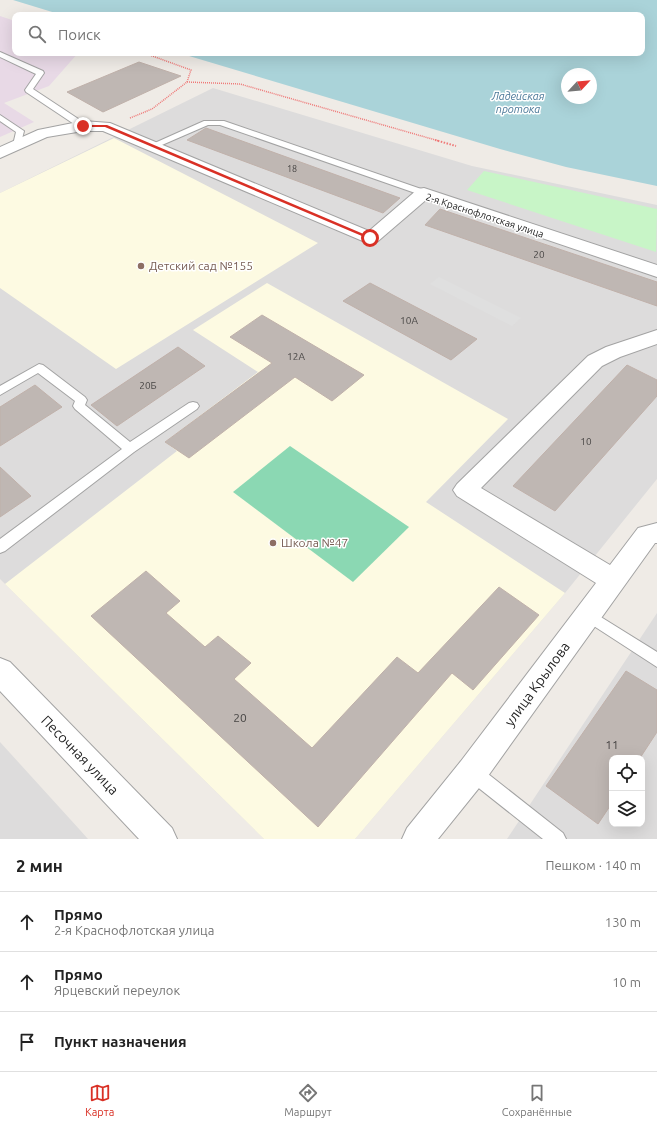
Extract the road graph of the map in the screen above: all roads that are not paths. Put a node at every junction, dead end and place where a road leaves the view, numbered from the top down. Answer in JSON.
{"nodes":[{"id":1,"x":0,"y":54,"type":"edge"},
{"id":2,"x":0,"y":117,"type":"edge"},
{"id":3,"x":83,"y":126,"type":"junction"},
{"id":4,"x":18,"y":145,"type":"junction"},
{"id":5,"x":152,"y":146,"type":"junction"},
{"id":6,"x":0,"y":153,"type":"edge"},
{"id":7,"x":424,"y":193,"type":"junction"},
{"id":8,"x":657,"y":271,"type":"edge"},
{"id":9,"x":657,"y":337,"type":"edge"},
{"id":10,"x":0,"y":391,"type":"edge"},
{"id":11,"x":193,"y":406,"type":"dead end"},
{"id":12,"x":130,"y":449,"type":"junction"},
{"id":13,"x":657,"y":534,"type":"edge"},
{"id":14,"x":0,"y":548,"type":"edge"},
{"id":15,"x":614,"y":581,"type":"junction"},
{"id":16,"x":588,"y":615,"type":"junction"},
{"id":17,"x":657,"y":660,"type":"edge"},
{"id":18,"x":0,"y":671,"type":"edge"},
{"id":19,"x":472,"y":772,"type":"junction"},
{"id":20,"x":161,"y":839,"type":"edge"},
{"id":21,"x":418,"y":839,"type":"edge"},
{"id":22,"x":557,"y":839,"type":"edge"}],
"edges":[{"from":1,"to":3,"type":"lane"},
{"from":2,"to":4,"type":"lane"},
{"from":3,"to":4,"type":"street"},
{"from":3,"to":5,"type":"street","name":"2-я Краснофлотская улица"},
{"from":4,"to":6,"type":"street"},
{"from":5,"to":7,"type":"lane"},
{"from":5,"to":7,"type":"street","name":"2-я Краснофлотская улица"},
{"from":7,"to":8,"type":"street","name":"2-я Краснофлотская улица"},
{"from":9,"to":15,"type":"street"},
{"from":10,"to":12,"type":"lane"},
{"from":11,"to":12,"type":"lane"},
{"from":12,"to":14,"type":"lane"},
{"from":13,"to":15,"type":"street","name":"улица Крылова"},
{"from":15,"to":16,"type":"street","name":"улица Крылова"},
{"from":16,"to":17,"type":"lane"},
{"from":16,"to":19,"type":"street","name":"улица Крылова"},
{"from":18,"to":20,"type":"street","name":"Песочная улица"},
{"from":19,"to":21,"type":"street","name":"улица Крылова"},
{"from":19,"to":22,"type":"lane"}]}
